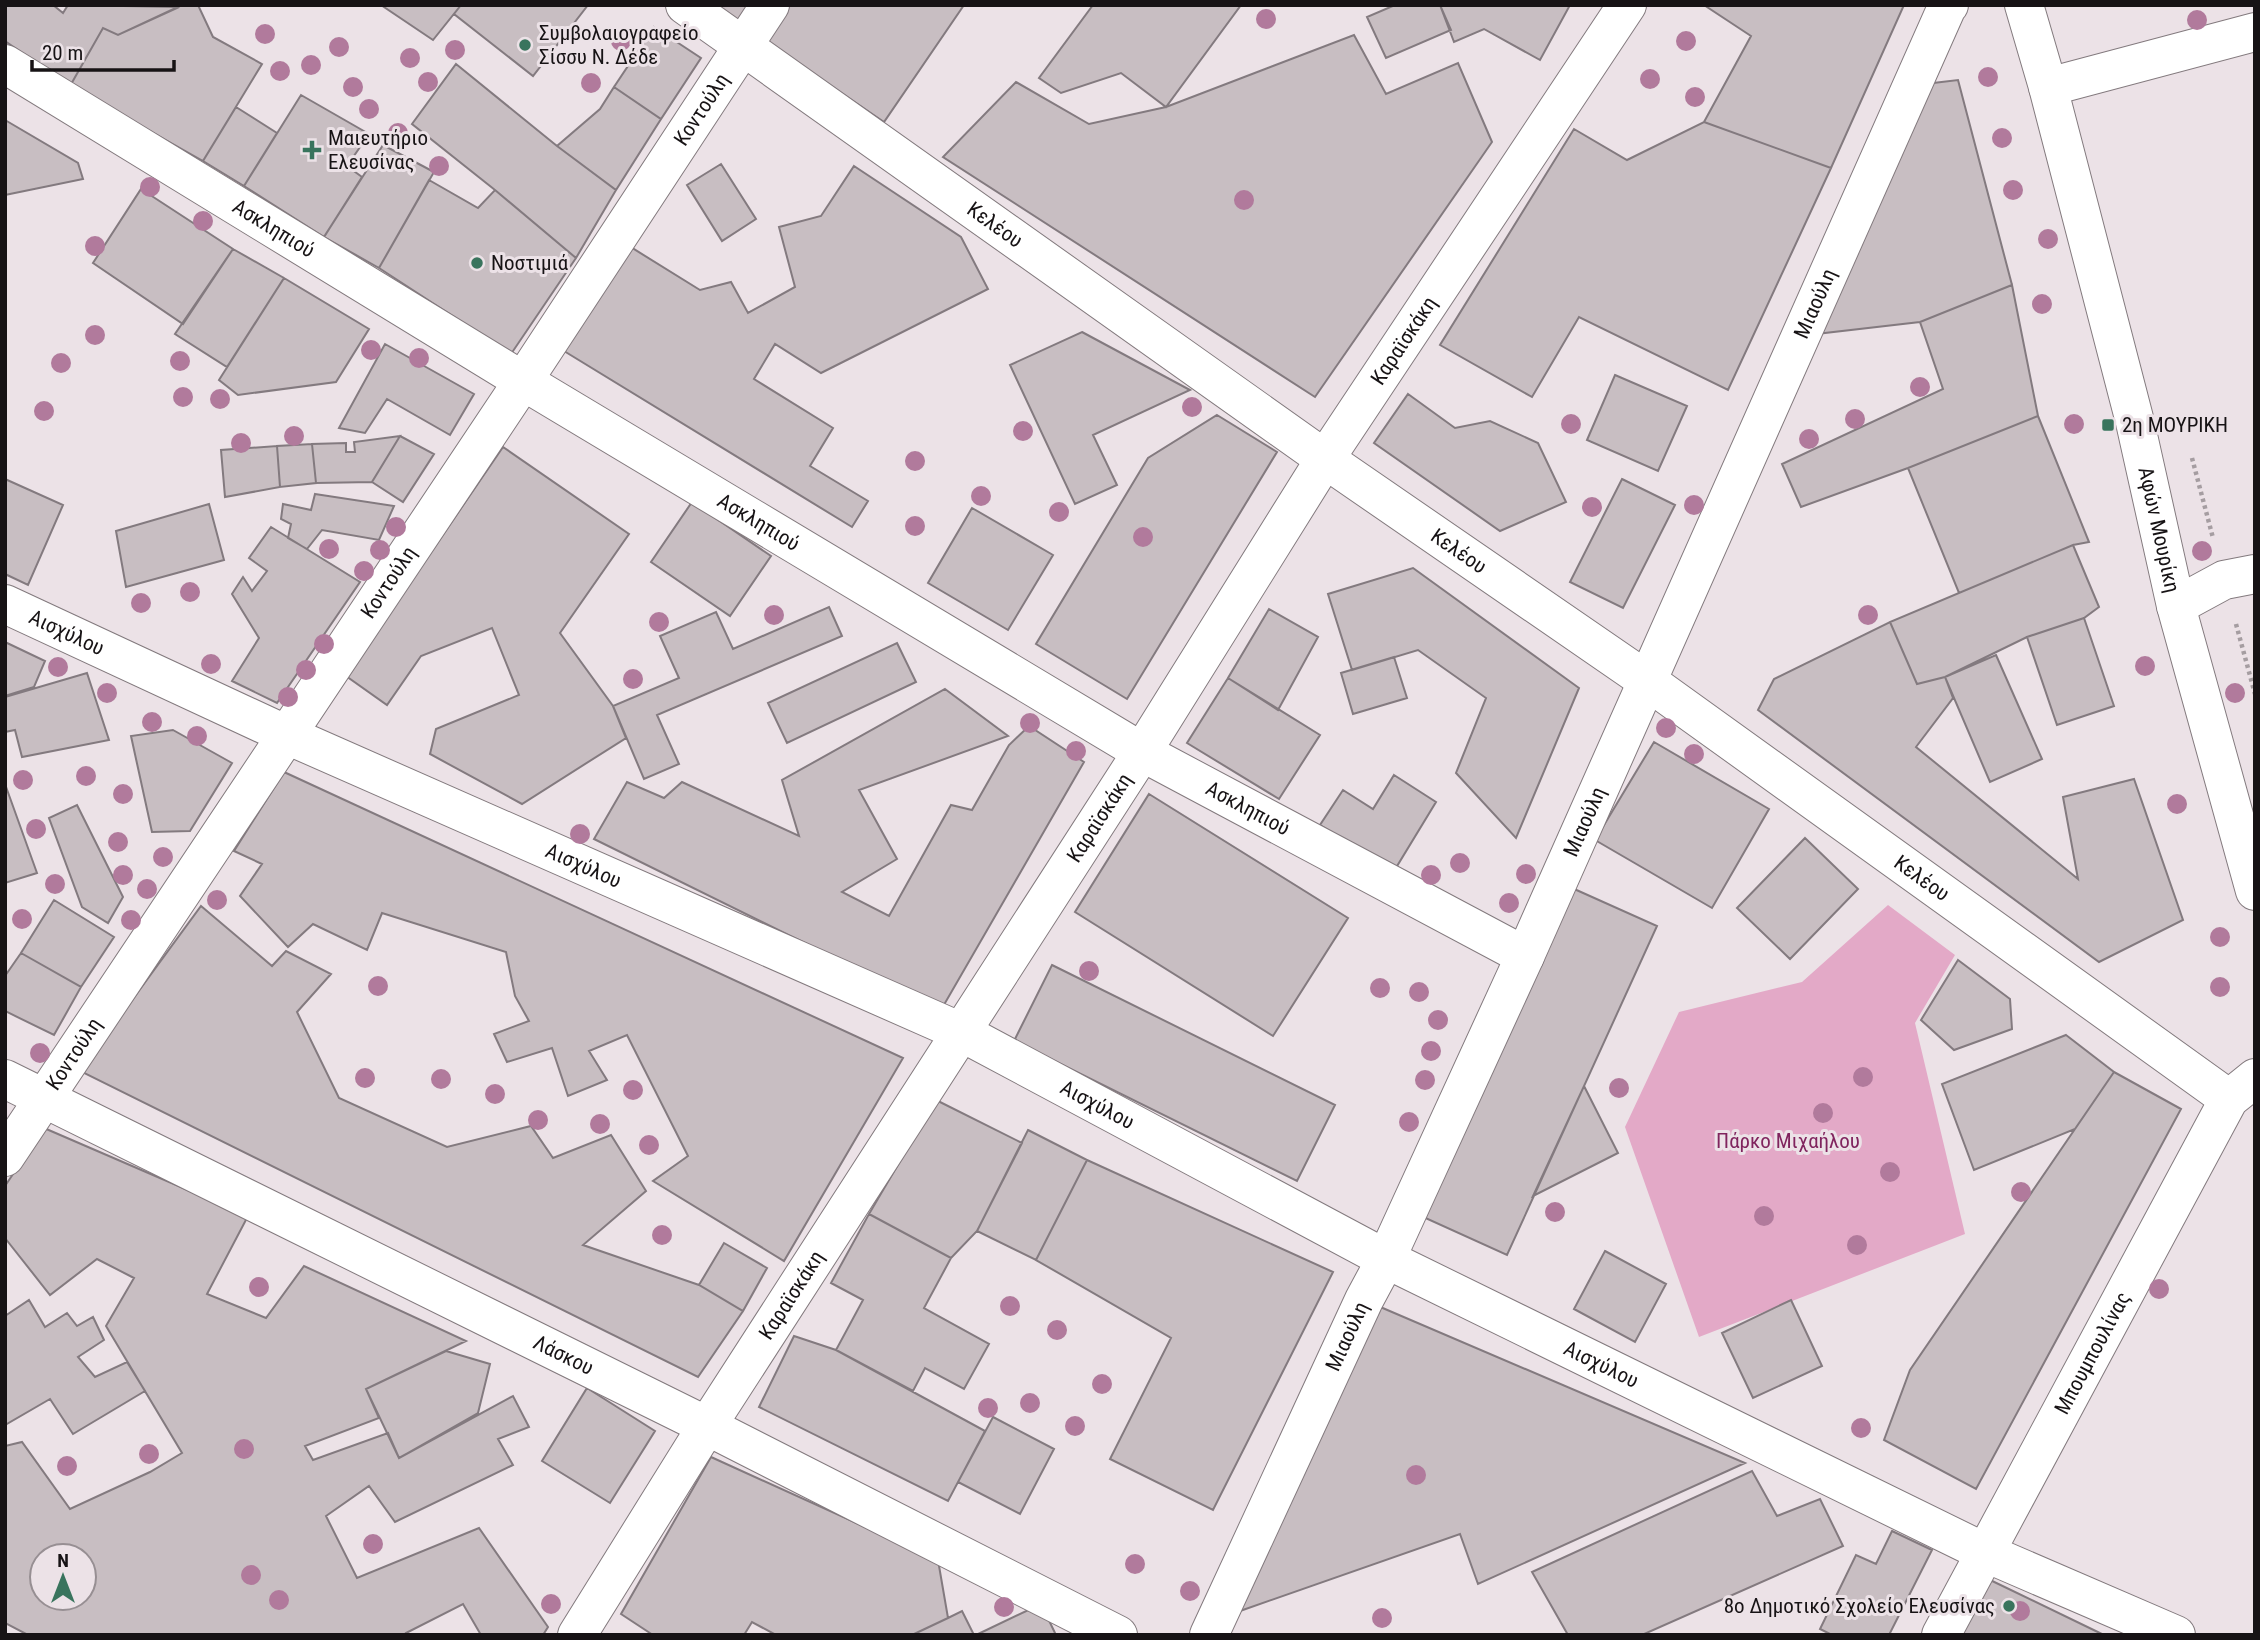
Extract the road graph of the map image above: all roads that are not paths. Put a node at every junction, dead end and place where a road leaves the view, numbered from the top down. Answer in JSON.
{"nodes":[{"id":1,"x":685,"y":5,"type":"edge"},
{"id":2,"x":770,"y":5,"type":"edge"},
{"id":3,"x":1627,"y":5,"type":"edge"},
{"id":4,"x":1950,"y":5,"type":"edge"},
{"id":5,"x":2024,"y":5,"type":"edge"},
{"id":6,"x":2255,"y":32,"type":"edge"},
{"id":7,"x":742,"y":47,"type":"junction"},
{"id":8,"x":5,"y":64,"type":"edge"},
{"id":9,"x":2048,"y":88,"type":"junction"},
{"id":10,"x":523,"y":381,"type":"junction"},
{"id":11,"x":1325,"y":459,"type":"junction"},
{"id":12,"x":2255,"y":574,"type":"edge"},
{"id":13,"x":5,"y":604,"type":"edge"},
{"id":14,"x":2176,"y":606,"type":"junction"},
{"id":15,"x":1646,"y":680,"type":"junction"},
{"id":16,"x":287,"y":735,"type":"junction"},
{"id":17,"x":1142,"y":752,"type":"junction"},
{"id":18,"x":2255,"y":891,"type":"edge"},
{"id":19,"x":1525,"y":956,"type":"junction"},
{"id":20,"x":961,"y":1032,"type":"junction"},
{"id":21,"x":5,"y":1079,"type":"edge"},
{"id":22,"x":2242,"y":1088,"type":"edge"},
{"id":23,"x":44,"y":1098,"type":"junction"},
{"id":24,"x":5,"y":1157,"type":"edge"},
{"id":25,"x":1386,"y":1259,"type":"junction"},
{"id":26,"x":707,"y":1426,"type":"junction"},
{"id":27,"x":1986,"y":1553,"type":"junction"},
{"id":28,"x":577,"y":1635,"type":"edge"},
{"id":29,"x":1118,"y":1635,"type":"edge"},
{"id":30,"x":1209,"y":1635,"type":"edge"},
{"id":31,"x":1941,"y":1635,"type":"edge"},
{"id":32,"x":2176,"y":1635,"type":"edge"}],
"edges":[{"from":1,"to":7,"type":"street","name":"Κελέου"},
{"from":2,"to":7,"type":"street","name":"Κοντούλη"},
{"from":3,"to":11,"type":"street","name":"Καραϊσκάκη"},
{"from":4,"to":15,"type":"street","name":"Μιαούλη"},
{"from":5,"to":9,"type":"street","name":"Αφών Μουρίκη"},
{"from":6,"to":9,"type":"street"},
{"from":7,"to":10,"type":"street","name":"Κοντούλη"},
{"from":7,"to":11,"type":"street","name":"Κελέου"},
{"from":8,"to":10,"type":"street","name":"Ασκληπιού"},
{"from":9,"to":14,"type":"street","name":"Αφών Μουρίκη"},
{"from":10,"to":16,"type":"street","name":"Κοντούλη"},
{"from":10,"to":17,"type":"street","name":"Ασκληπιού"},
{"from":11,"to":15,"type":"street","name":"Κελέου"},
{"from":11,"to":17,"type":"street","name":"Καραϊσκάκη"},
{"from":12,"to":14,"type":"street"},
{"from":13,"to":16,"type":"street","name":"Αισχύλου"},
{"from":14,"to":18,"type":"street","name":"Αφών Μουρίκη"},
{"from":15,"to":19,"type":"street","name":"Μιαούλη"},
{"from":15,"to":22,"type":"street","name":"Κελέου"},
{"from":16,"to":20,"type":"street","name":"Αισχύλου"},
{"from":16,"to":23,"type":"street","name":"Κοντούλη"},
{"from":17,"to":19,"type":"street","name":"Ασκληπιού"},
{"from":17,"to":20,"type":"street","name":"Καραϊσκάκη"},
{"from":19,"to":25,"type":"street","name":"Μιαούλη"},
{"from":20,"to":25,"type":"street","name":"Αισχύλου"},
{"from":20,"to":26,"type":"street","name":"Καραϊσκάκη"},
{"from":21,"to":23,"type":"street","name":"Λάσκου"},
{"from":22,"to":27,"type":"street","name":"Μπουμπουλίνας"},
{"from":23,"to":24,"type":"street","name":"Κοντούλη"},
{"from":23,"to":26,"type":"street","name":"Λάσκου"},
{"from":25,"to":27,"type":"street","name":"Αισχύλου"},
{"from":25,"to":30,"type":"street","name":"Μιαούλη"},
{"from":26,"to":28,"type":"street","name":"Καραϊσκάκη"},
{"from":26,"to":29,"type":"street","name":"Λάσκου"},
{"from":27,"to":31,"type":"street","name":"Μπουμπουλίνας"},
{"from":27,"to":32,"type":"street","name":"Αισχύλου"}]}
